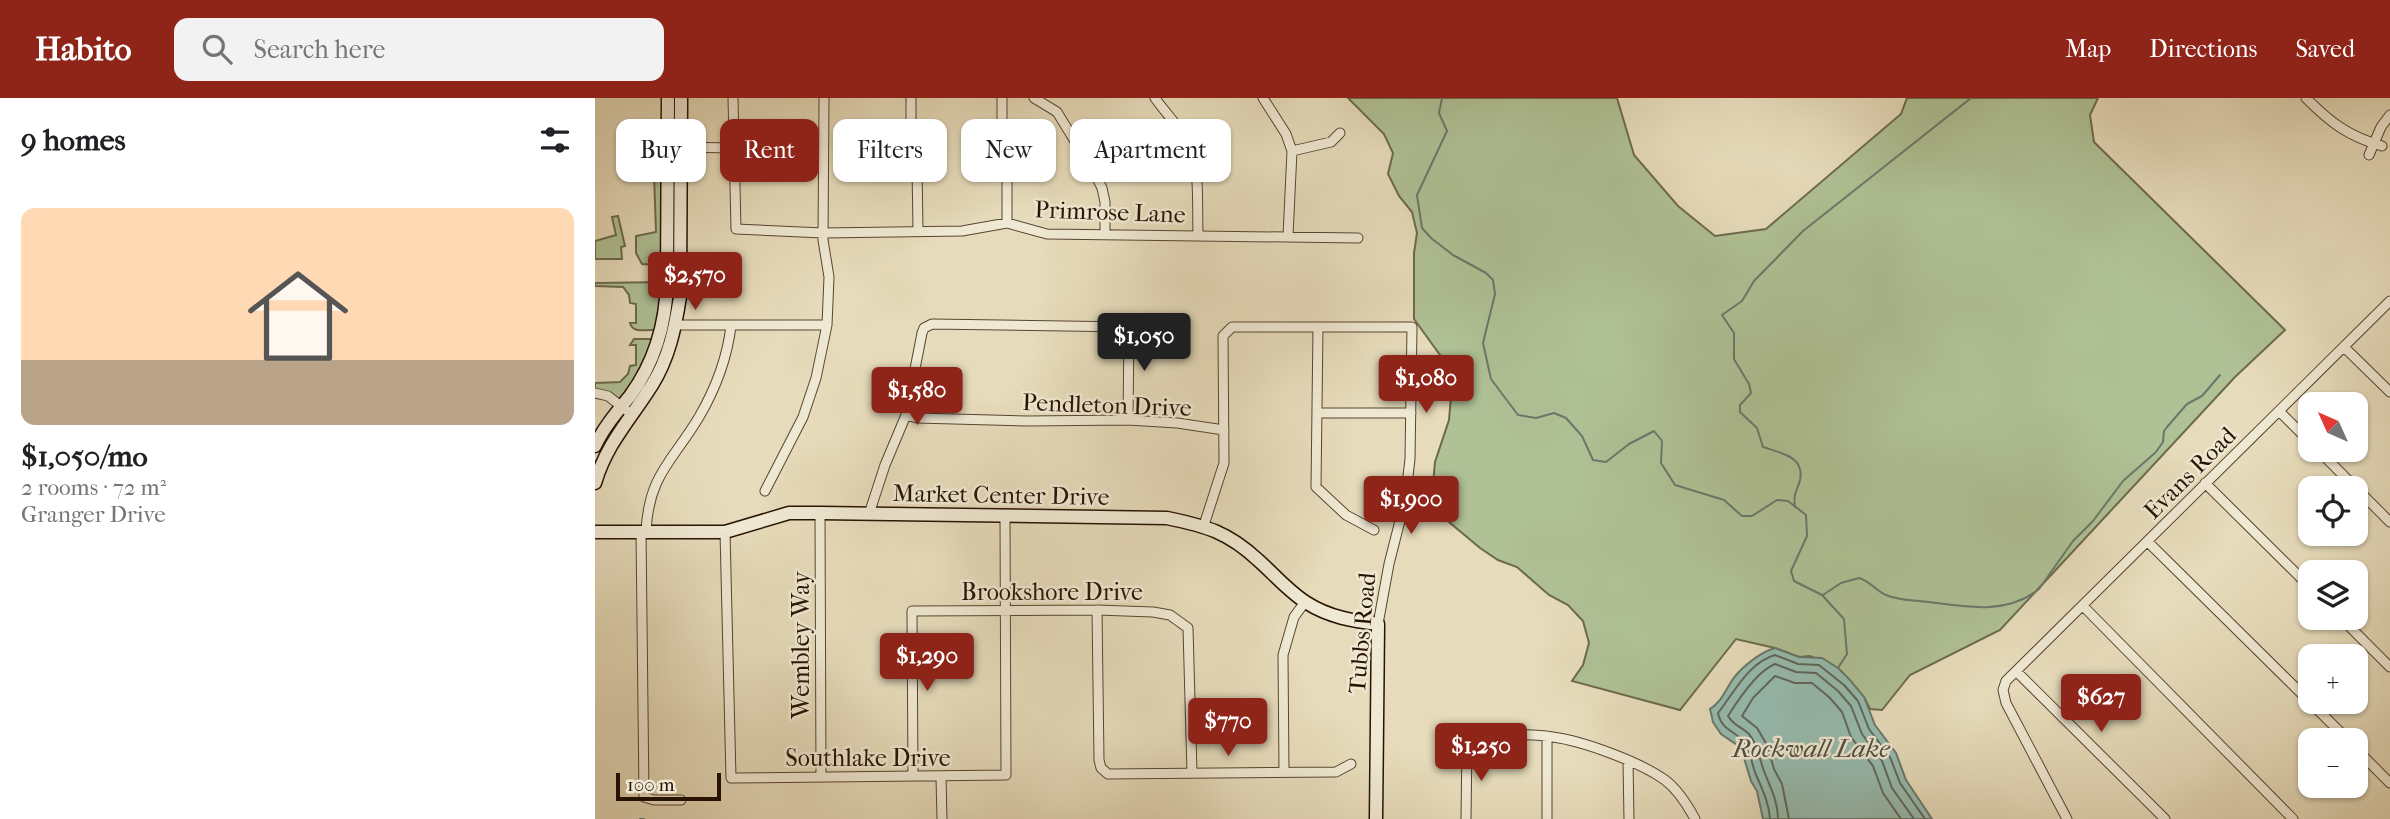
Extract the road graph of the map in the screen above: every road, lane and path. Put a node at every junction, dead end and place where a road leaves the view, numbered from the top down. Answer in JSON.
{"nodes":[{"id":1,"x":668,"y":98,"type":"edge"},
{"id":2,"x":681,"y":98,"type":"edge"},
{"id":3,"x":733,"y":98,"type":"edge"},
{"id":4,"x":824,"y":98,"type":"edge"},
{"id":5,"x":911,"y":98,"type":"edge"},
{"id":6,"x":1002,"y":98,"type":"edge"},
{"id":7,"x":1034,"y":98,"type":"edge"},
{"id":8,"x":1155,"y":98,"type":"edge"},
{"id":9,"x":1263,"y":98,"type":"edge"},
{"id":10,"x":2307,"y":98,"type":"edge"},
{"id":11,"x":2390,"y":115,"type":"edge"},
{"id":12,"x":671,"y":119,"type":"edge"},
{"id":13,"x":678,"y":119,"type":"edge"},
{"id":14,"x":733,"y":119,"type":"edge"},
{"id":15,"x":1340,"y":133,"type":"dead end"},
{"id":16,"x":2378,"y":145,"type":"junction"},
{"id":17,"x":1292,"y":151,"type":"junction"},
{"id":18,"x":2369,"y":155,"type":"dead end"},
{"id":19,"x":673,"y":182,"type":"edge"},
{"id":20,"x":676,"y":182,"type":"edge"},
{"id":21,"x":734,"y":182,"type":"edge"},
{"id":22,"x":1007,"y":223,"type":"junction"},
{"id":23,"x":918,"y":231,"type":"junction"},
{"id":24,"x":823,"y":233,"type":"junction"},
{"id":25,"x":1105,"y":233,"type":"junction"},
{"id":26,"x":1198,"y":234,"type":"junction"},
{"id":27,"x":1288,"y":236,"type":"junction"},
{"id":28,"x":1358,"y":238,"type":"dead end"},
{"id":29,"x":2390,"y":301,"type":"edge"},
{"id":30,"x":676,"y":325,"type":"junction"},
{"id":31,"x":827,"y":325,"type":"junction"},
{"id":32,"x":731,"y":326,"type":"junction"},
{"id":33,"x":1318,"y":327,"type":"junction"},
{"id":34,"x":2344,"y":347,"type":"junction"},
{"id":35,"x":2390,"y":392,"type":"edge"},
{"id":36,"x":595,"y":393,"type":"edge"},
{"id":37,"x":626,"y":410,"type":"junction"},
{"id":38,"x":2279,"y":411,"type":"junction"},
{"id":39,"x":1317,"y":413,"type":"junction"},
{"id":40,"x":1411,"y":413,"type":"junction"},
{"id":41,"x":906,"y":415,"type":"junction"},
{"id":42,"x":1128,"y":419,"type":"junction"},
{"id":43,"x":1224,"y":430,"type":"junction"},
{"id":44,"x":2298,"y":430,"type":"edge"},
{"id":45,"x":595,"y":446,"type":"edge"},
{"id":46,"x":2330,"y":462,"type":"edge"},
{"id":47,"x":595,"y":483,"type":"edge"},
{"id":48,"x":2205,"y":483,"type":"junction"},
{"id":49,"x":765,"y":491,"type":"dead end"},
{"id":50,"x":820,"y":513,"type":"junction"},
{"id":51,"x":869,"y":514,"type":"junction"},
{"id":52,"x":1005,"y":516,"type":"junction"},
{"id":53,"x":2390,"y":522,"type":"edge"},
{"id":54,"x":1204,"y":526,"type":"junction"},
{"id":55,"x":1374,"y":530,"type":"dead end"},
{"id":56,"x":643,"y":531,"type":"junction"},
{"id":57,"x":595,"y":532,"type":"edge"},
{"id":58,"x":725,"y":532,"type":"junction"},
{"id":59,"x":2148,"y":542,"type":"junction"},
{"id":60,"x":2298,"y":575,"type":"edge"},
{"id":61,"x":1305,"y":602,"type":"junction"},
{"id":62,"x":2083,"y":606,"type":"junction"},
{"id":63,"x":1005,"y":610,"type":"junction"},
{"id":64,"x":1097,"y":610,"type":"junction"},
{"id":65,"x":1378,"y":624,"type":"junction"},
{"id":66,"x":2353,"y":630,"type":"edge"},
{"id":67,"x":2390,"y":667,"type":"edge"},
{"id":68,"x":2017,"y":671,"type":"junction"},
{"id":69,"x":2298,"y":690,"type":"edge"},
{"id":70,"x":2322,"y":714,"type":"edge"},
{"id":71,"x":2336,"y":728,"type":"edge"},
{"id":72,"x":1547,"y":737,"type":"junction"},
{"id":73,"x":2368,"y":761,"type":"edge"},
{"id":74,"x":1628,"y":762,"type":"junction"},
{"id":75,"x":1351,"y":764,"type":"dead end"},
{"id":76,"x":1284,"y":772,"type":"junction"},
{"id":77,"x":1192,"y":773,"type":"junction"},
{"id":78,"x":913,"y":776,"type":"junction"},
{"id":79,"x":821,"y":777,"type":"junction"},
{"id":80,"x":941,"y":777,"type":"junction"},
{"id":81,"x":2390,"y":783,"type":"edge"},
{"id":82,"x":681,"y":800,"type":"dead end"},
{"id":83,"x":942,"y":819,"type":"edge"},
{"id":84,"x":1376,"y":819,"type":"edge"},
{"id":85,"x":1467,"y":819,"type":"edge"},
{"id":86,"x":1547,"y":819,"type":"edge"},
{"id":87,"x":1629,"y":819,"type":"edge"},
{"id":88,"x":1695,"y":819,"type":"edge"},
{"id":89,"x":2067,"y":819,"type":"edge"},
{"id":90,"x":2165,"y":819,"type":"edge"},
{"id":91,"x":2293,"y":819,"type":"edge"}],
"edges":[{"from":1,"to":12,"type":"street"},
{"from":2,"to":13,"type":"street"},
{"from":3,"to":14,"type":"street"},
{"from":4,"to":24,"type":"street"},
{"from":5,"to":23,"type":"street"},
{"from":6,"to":22,"type":"street"},
{"from":7,"to":25,"type":"street"},
{"from":8,"to":26,"type":"street"},
{"from":9,"to":17,"type":"street"},
{"from":10,"to":16,"type":"street"},
{"from":11,"to":16,"type":"street"},
{"from":15,"to":17,"type":"street"},
{"from":16,"to":18,"type":"street"},
{"from":17,"to":27,"type":"street"},
{"from":19,"to":37,"type":"street"},
{"from":20,"to":30,"type":"street"},
{"from":21,"to":24,"type":"street","name":"Primrose Lane"},
{"from":22,"to":23,"type":"street","name":"Primrose Lane"},
{"from":22,"to":25,"type":"street","name":"Primrose Lane"},
{"from":23,"to":24,"type":"street","name":"Primrose Lane"},
{"from":24,"to":31,"type":"street"},
{"from":25,"to":26,"type":"street","name":"Primrose Lane"},
{"from":26,"to":27,"type":"street","name":"Primrose Lane"},
{"from":27,"to":28,"type":"street","name":"Primrose Lane"},
{"from":29,"to":34,"type":"street","name":"Evans Road"},
{"from":30,"to":32,"type":"street"},
{"from":30,"to":37,"type":"street"},
{"from":31,"to":32,"type":"street"},
{"from":31,"to":49,"type":"street"},
{"from":32,"to":56,"type":"street"},
{"from":33,"to":39,"type":"street"},
{"from":33,"to":40,"type":"street","name":"Tubbs Road"},
{"from":33,"to":43,"type":"street"},
{"from":34,"to":35,"type":"street"},
{"from":34,"to":38,"type":"street","name":"Evans Road"},
{"from":36,"to":37,"type":"street"},
{"from":37,"to":45,"type":"street"},
{"from":37,"to":47,"type":"street"},
{"from":38,"to":44,"type":"street"},
{"from":38,"to":48,"type":"street","name":"Evans Road"},
{"from":39,"to":40,"type":"street"},
{"from":39,"to":55,"type":"street"},
{"from":40,"to":65,"type":"street","name":"Tubbs Road"},
{"from":41,"to":42,"type":"street","name":"Pendleton Drive"},
{"from":41,"to":42,"type":"street"},
{"from":41,"to":51,"type":"street"},
{"from":42,"to":43,"type":"street","name":"Pendleton Drive"},
{"from":43,"to":54,"type":"street"},
{"from":46,"to":53,"type":"street"},
{"from":48,"to":59,"type":"street","name":"Evans Road"},
{"from":48,"to":60,"type":"street"},
{"from":50,"to":51,"type":"street","name":"Market Center Drive"},
{"from":50,"to":58,"type":"street","name":"Market Center Drive"},
{"from":50,"to":79,"type":"street","name":"Wembley Way"},
{"from":51,"to":52,"type":"street","name":"Market Center Drive"},
{"from":52,"to":54,"type":"street","name":"Market Center Drive"},
{"from":52,"to":63,"type":"street"},
{"from":54,"to":61,"type":"street","name":"Market Center Drive"},
{"from":56,"to":57,"type":"street","name":"Market Center Drive"},
{"from":56,"to":58,"type":"street","name":"Market Center Drive"},
{"from":56,"to":82,"type":"street"},
{"from":58,"to":79,"type":"street","name":"Southlake Drive"},
{"from":59,"to":62,"type":"street","name":"Evans Road"},
{"from":59,"to":69,"type":"street"},
{"from":61,"to":65,"type":"street","name":"Market Center Drive"},
{"from":61,"to":76,"type":"street"},
{"from":62,"to":68,"type":"street","name":"Evans Road"},
{"from":62,"to":91,"type":"street"},
{"from":63,"to":64,"type":"street","name":"Brookshore Drive"},
{"from":63,"to":78,"type":"street","name":"Brookshore Drive"},
{"from":63,"to":80,"type":"street","name":"Southlake Drive"},
{"from":64,"to":77,"type":"street","name":"Brookshore Drive"},
{"from":64,"to":77,"type":"street"},
{"from":65,"to":84,"type":"street","name":"Tubbs Road"},
{"from":66,"to":67,"type":"street"},
{"from":68,"to":89,"type":"street"},
{"from":68,"to":90,"type":"street"},
{"from":70,"to":71,"type":"street"},
{"from":72,"to":74,"type":"street"},
{"from":72,"to":85,"type":"street"},
{"from":72,"to":86,"type":"street"},
{"from":73,"to":81,"type":"street"},
{"from":74,"to":87,"type":"street"},
{"from":74,"to":88,"type":"street"},
{"from":75,"to":76,"type":"street"},
{"from":76,"to":77,"type":"street"},
{"from":78,"to":79,"type":"street","name":"Southlake Drive"},
{"from":78,"to":80,"type":"street","name":"Southlake Drive"},
{"from":80,"to":83,"type":"street"}]}
